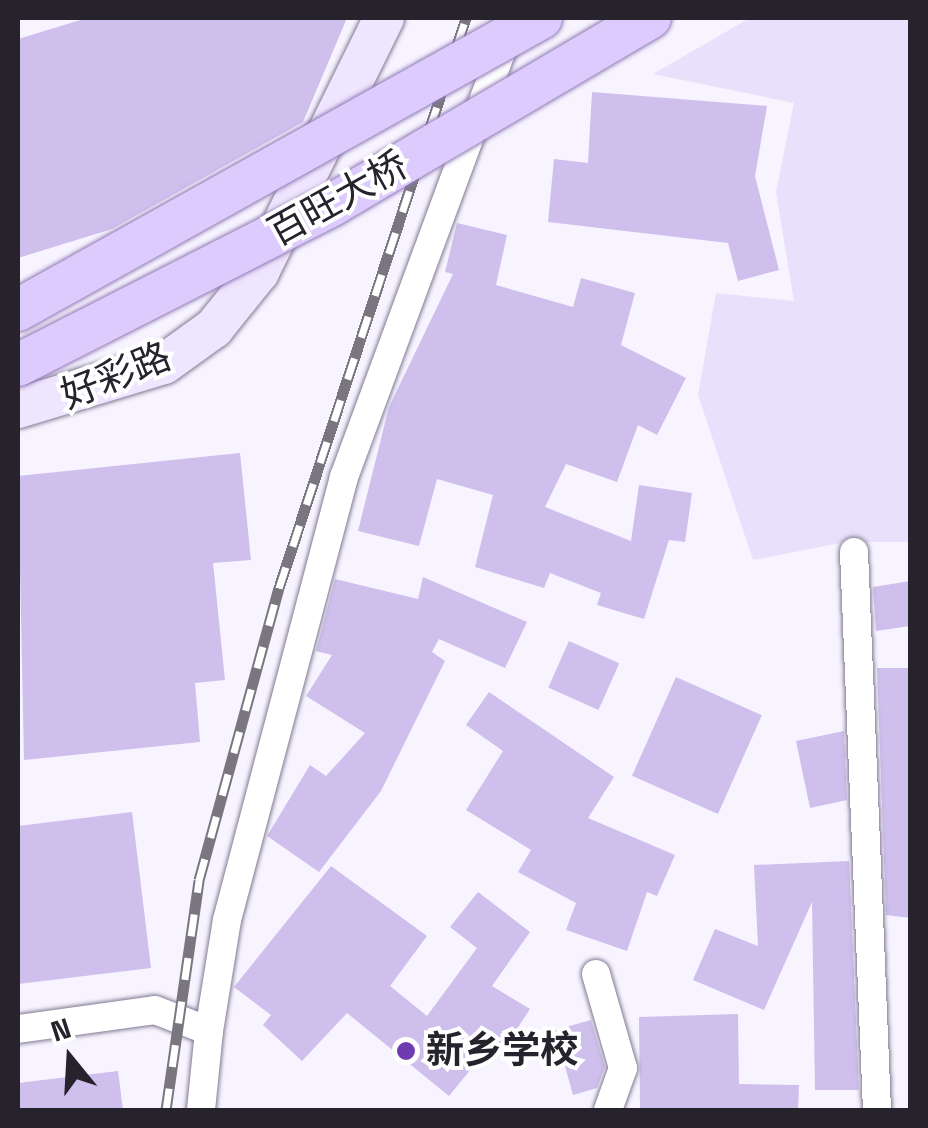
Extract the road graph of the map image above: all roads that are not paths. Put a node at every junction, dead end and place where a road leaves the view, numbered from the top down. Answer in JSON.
{"nodes":[{"id":1,"x":384,"y":18,"type":"edge"},
{"id":2,"x":514,"y":18,"type":"edge"},
{"id":3,"x":541,"y":18,"type":"edge"},
{"id":4,"x":650,"y":18,"type":"edge"},
{"id":5,"x":18,"y":310,"type":"edge"},
{"id":6,"x":18,"y":365,"type":"edge"},
{"id":7,"x":18,"y":408,"type":"edge"},
{"id":8,"x":854,"y":552,"type":"dead end"},
{"id":9,"x":596,"y":974,"type":"dead end"},
{"id":10,"x":18,"y":1029,"type":"edge"},
{"id":11,"x":209,"y":1031,"type":"junction"},
{"id":12,"x":202,"y":1110,"type":"edge"},
{"id":13,"x":608,"y":1110,"type":"edge"},
{"id":14,"x":877,"y":1110,"type":"edge"}],
"edges":[{"from":1,"to":7,"type":"street","name":"好彩路"},
{"from":2,"to":11,"type":"street"},
{"from":3,"to":5,"type":"main road","name":"百旺大桥","bridge":true},
{"from":4,"to":6,"type":"main road","name":"百旺大桥","bridge":true},
{"from":8,"to":14,"type":"street"},
{"from":9,"to":13,"type":"street"},
{"from":10,"to":11,"type":"street"},
{"from":11,"to":12,"type":"street"}]}
